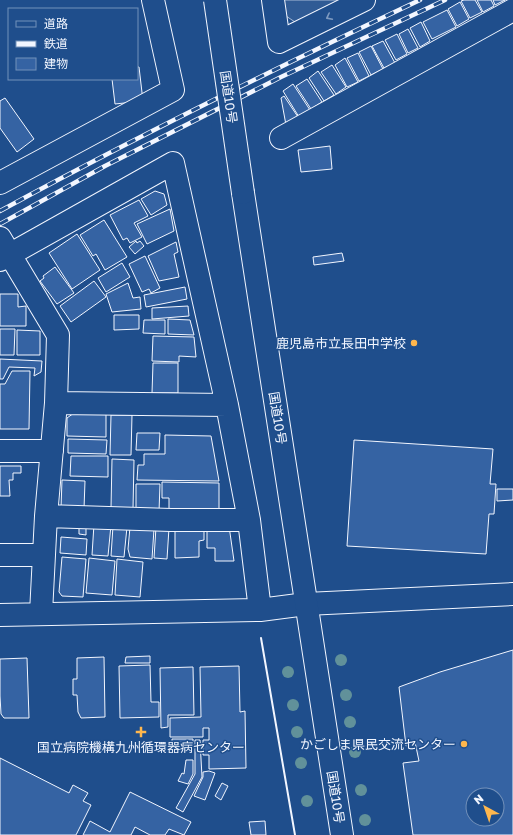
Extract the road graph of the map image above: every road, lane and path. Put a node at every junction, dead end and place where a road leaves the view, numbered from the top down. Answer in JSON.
{"nodes":[{"id":1,"x":153,"y":0,"type":"edge"},
{"id":2,"x":215,"y":0,"type":"edge"},
{"id":3,"x":273,"y":0,"type":"edge"},
{"id":4,"x":364,"y":0,"type":"edge"},
{"id":5,"x":513,"y":10,"type":"edge"},
{"id":6,"x":281,"y":138,"type":"dead end"},
{"id":7,"x":0,"y":183,"type":"edge"},
{"id":8,"x":3,"y":250,"type":"edge"},
{"id":9,"x":56,"y":403,"type":"junction"},
{"id":10,"x":227,"y":405,"type":"junction"},
{"id":11,"x":0,"y":451,"type":"edge"},
{"id":12,"x":52,"y":451,"type":"junction"},
{"id":13,"x":46,"y":516,"type":"junction"},
{"id":14,"x":249,"y":520,"type":"junction"},
{"id":15,"x":0,"y":555,"type":"edge"},
{"id":16,"x":44,"y":555,"type":"junction"},
{"id":17,"x":513,"y":594,"type":"edge"},
{"id":18,"x":306,"y":604,"type":"junction"},
{"id":19,"x":260,"y":610,"type":"junction"},
{"id":20,"x":41,"y":613,"type":"junction"},
{"id":21,"x":0,"y":615,"type":"edge"},
{"id":22,"x":342,"y":835,"type":"edge"}],
"edges":[{"from":1,"to":7,"type":"main road"},
{"from":2,"to":18,"type":"main road","name":"国道10号","bridge":true},
{"from":4,"to":3,"type":"main road","one_way":true},
{"from":5,"to":6,"type":"main road"},
{"from":8,"to":9,"type":"main road"},
{"from":8,"to":10,"type":"main road"},
{"from":9,"to":10,"type":"main road"},
{"from":9,"to":12,"type":"main road"},
{"from":10,"to":14,"type":"main road"},
{"from":11,"to":12,"type":"main road"},
{"from":12,"to":13,"type":"main road"},
{"from":13,"to":14,"type":"main road"},
{"from":13,"to":16,"type":"main road"},
{"from":14,"to":19,"type":"main road"},
{"from":15,"to":16,"type":"main road"},
{"from":16,"to":20,"type":"main road"},
{"from":17,"to":18,"type":"main road"},
{"from":18,"to":19,"type":"main road"},
{"from":18,"to":22,"type":"main road","name":"国道10号"},
{"from":19,"to":20,"type":"main road"},
{"from":20,"to":21,"type":"main road"}]}
